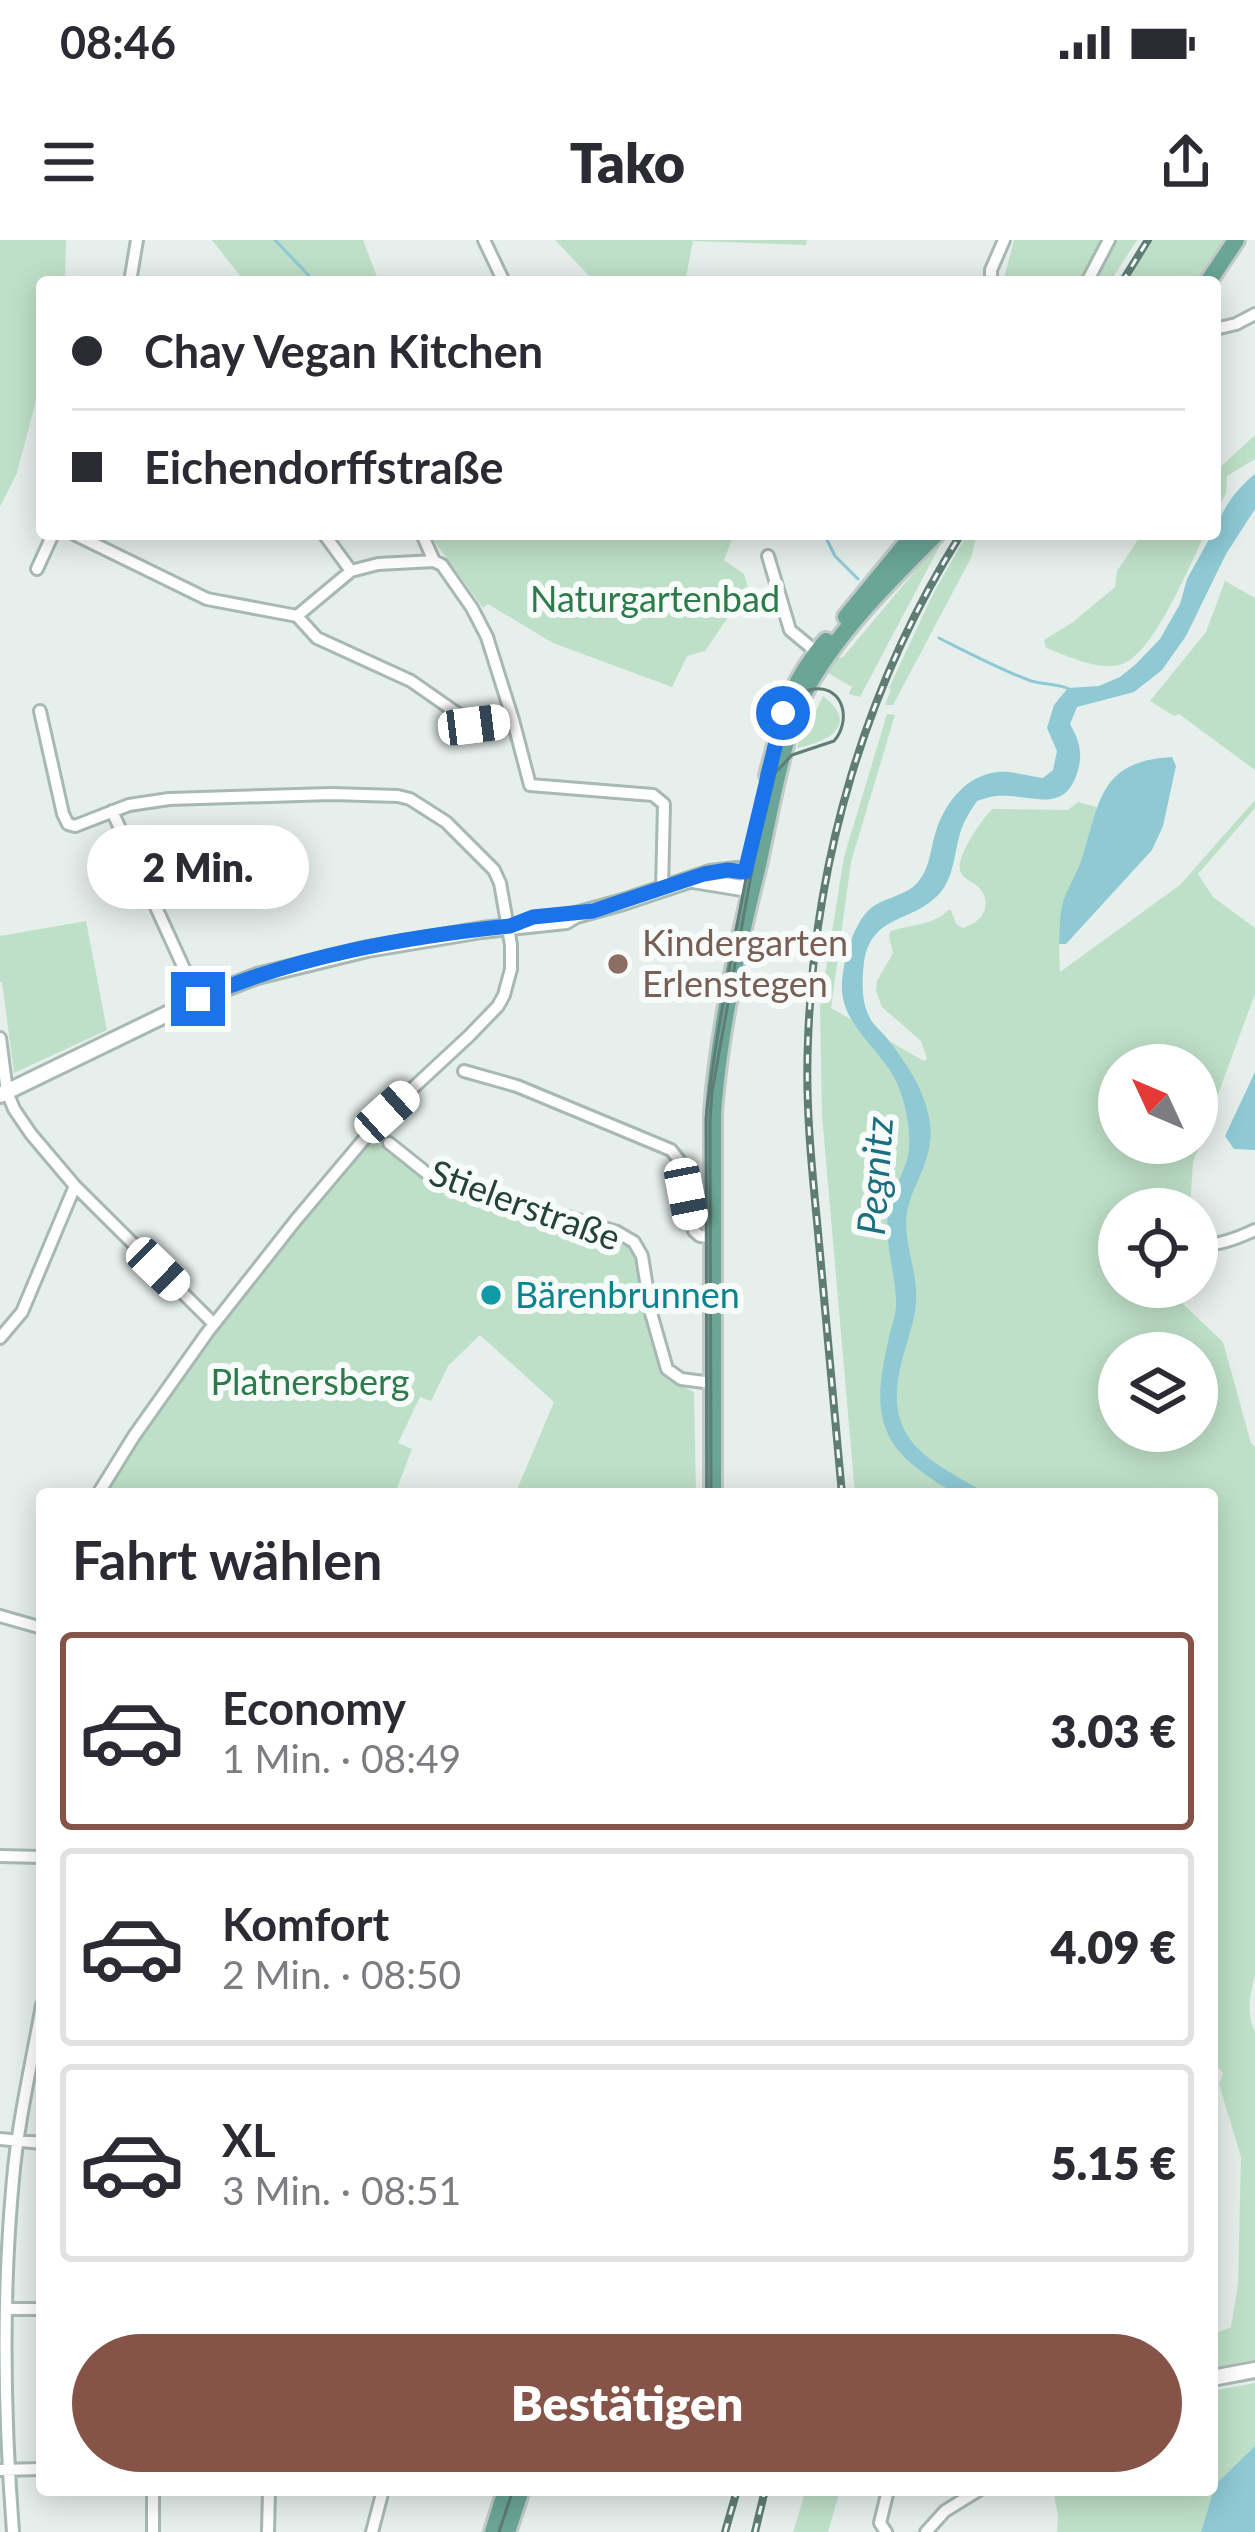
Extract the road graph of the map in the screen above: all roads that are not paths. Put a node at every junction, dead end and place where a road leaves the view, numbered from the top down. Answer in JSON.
{"nodes":[{"id":1,"x":137,"y":240,"type":"edge"},
{"id":2,"x":484,"y":240,"type":"edge"},
{"id":3,"x":1004,"y":240,"type":"edge"},
{"id":4,"x":1109,"y":240,"type":"edge"},
{"id":5,"x":1236,"y":240,"type":"edge"},
{"id":6,"x":131,"y":276,"type":"edge"},
{"id":7,"x":501,"y":276,"type":"edge"},
{"id":8,"x":992,"y":276,"type":"edge"},
{"id":9,"x":1090,"y":276,"type":"edge"},
{"id":10,"x":1212,"y":276,"type":"edge"},
{"id":11,"x":1255,"y":314,"type":"edge"},
{"id":12,"x":1221,"y":328,"type":"edge"},
{"id":13,"x":50,"y":540,"type":"edge"},
{"id":14,"x":86,"y":540,"type":"edge"},
{"id":15,"x":328,"y":540,"type":"edge"},
{"id":16,"x":425,"y":540,"type":"edge"},
{"id":17,"x":910,"y":540,"type":"edge"},
{"id":18,"x":930,"y":540,"type":"edge"},
{"id":19,"x":768,"y":556,"type":"dead end"},
{"id":20,"x":434,"y":561,"type":"junction"},
{"id":21,"x":37,"y":569,"type":"dead end"},
{"id":22,"x":351,"y":571,"type":"junction"},
{"id":23,"x":858,"y":610,"type":"junction"},
{"id":24,"x":297,"y":616,"type":"junction"},
{"id":25,"x":821,"y":656,"type":"junction"},
{"id":26,"x":40,"y":711,"type":"dead end"},
{"id":27,"x":513,"y":720,"type":"junction"},
{"id":28,"x":112,"y":811,"type":"junction"},
{"id":29,"x":747,"y":880,"type":"junction"},
{"id":30,"x":662,"y":890,"type":"junction"},
{"id":31,"x":510,"y":926,"type":"junction"},
{"id":32,"x":198,"y":999,"type":"junction"},
{"id":33,"x":0,"y":1038,"type":"edge"},
{"id":34,"x":464,"y":1071,"type":"dead end"},
{"id":35,"x":3,"y":1093,"type":"edge"},
{"id":36,"x":389,"y":1143,"type":"dead end"},
{"id":37,"x":75,"y":1186,"type":"junction"},
{"id":38,"x":1254,"y":1233,"type":"edge"},
{"id":39,"x":710,"y":1237,"type":"junction"},
{"id":40,"x":1218,"y":1243,"type":"edge"},
{"id":41,"x":214,"y":1324,"type":"junction"},
{"id":42,"x":0,"y":1339,"type":"edge"},
{"id":43,"x":708,"y":1383,"type":"junction"},
{"id":44,"x":102,"y":1488,"type":"edge"},
{"id":45,"x":709,"y":1488,"type":"edge"},
{"id":46,"x":0,"y":1616,"type":"edge"},
{"id":47,"x":36,"y":1626,"type":"edge"},
{"id":48,"x":0,"y":1856,"type":"edge"},
{"id":49,"x":36,"y":1857,"type":"edge"},
{"id":50,"x":36,"y":2040,"type":"edge"},
{"id":51,"x":0,"y":2139,"type":"edge"},
{"id":52,"x":19,"y":2140,"type":"junction"},
{"id":53,"x":36,"y":2142,"type":"edge"},
{"id":54,"x":6,"y":2309,"type":"junction"},
{"id":55,"x":36,"y":2309,"type":"edge"},
{"id":56,"x":1255,"y":2370,"type":"edge"},
{"id":57,"x":1218,"y":2377,"type":"edge"},
{"id":58,"x":4,"y":2469,"type":"edge"},
{"id":59,"x":36,"y":2469,"type":"edge"},
{"id":60,"x":149,"y":2496,"type":"edge"},
{"id":61,"x":269,"y":2496,"type":"edge"},
{"id":62,"x":381,"y":2496,"type":"edge"},
{"id":63,"x":504,"y":2496,"type":"edge"},
{"id":64,"x":518,"y":2496,"type":"edge"},
{"id":65,"x":887,"y":2496,"type":"edge"},
{"id":66,"x":970,"y":2496,"type":"edge"},
{"id":67,"x":13,"y":2532,"type":"edge"},
{"id":68,"x":152,"y":2532,"type":"edge"},
{"id":69,"x":268,"y":2532,"type":"edge"},
{"id":70,"x":372,"y":2532,"type":"edge"},
{"id":71,"x":493,"y":2532,"type":"edge"},
{"id":72,"x":507,"y":2532,"type":"edge"},
{"id":73,"x":886,"y":2532,"type":"edge"},
{"id":74,"x":926,"y":2532,"type":"edge"}],
"edges":[{"from":1,"to":6,"type":"street"},
{"from":2,"to":7,"type":"street"},
{"from":3,"to":8,"type":"street"},
{"from":4,"to":9,"type":"street"},
{"from":5,"to":10,"type":"main road"},
{"from":11,"to":12,"type":"street"},
{"from":13,"to":21,"type":"street"},
{"from":14,"to":24,"type":"street"},
{"from":15,"to":22,"type":"street"},
{"from":16,"to":20,"type":"street"},
{"from":17,"to":23,"type":"main road"},
{"from":18,"to":23,"type":"main road"},
{"from":19,"to":25,"type":"street"},
{"from":20,"to":22,"type":"street"},
{"from":20,"to":27,"type":"street"},
{"from":22,"to":24,"type":"street"},
{"from":23,"to":25,"type":"main road"},
{"from":24,"to":27,"type":"street"},
{"from":25,"to":29,"type":"main road"},
{"from":26,"to":28,"type":"street"},
{"from":27,"to":30,"type":"street"},
{"from":28,"to":31,"type":"street"},
{"from":28,"to":32,"type":"street"},
{"from":29,"to":30,"type":"street"},
{"from":29,"to":39,"type":"main road"},
{"from":30,"to":31,"type":"street"},
{"from":31,"to":32,"type":"street"},
{"from":31,"to":41,"type":"street"},
{"from":32,"to":35,"type":"street"},
{"from":33,"to":35,"type":"street"},
{"from":34,"to":39,"type":"street"},
{"from":35,"to":37,"type":"street"},
{"from":36,"to":43,"type":"street","name":"Stielerstraße"},
{"from":37,"to":41,"type":"street"},
{"from":37,"to":42,"type":"street"},
{"from":38,"to":40,"type":"street"},
{"from":39,"to":43,"type":"main road"},
{"from":41,"to":44,"type":"street"},
{"from":43,"to":45,"type":"main road"},
{"from":46,"to":47,"type":"street"},
{"from":48,"to":49,"type":"street"},
{"from":50,"to":52,"type":"street"},
{"from":51,"to":52,"type":"street"},
{"from":52,"to":53,"type":"street"},
{"from":52,"to":54,"type":"street"},
{"from":54,"to":55,"type":"street"},
{"from":54,"to":58,"type":"street"},
{"from":56,"to":57,"type":"street"},
{"from":58,"to":59,"type":"street"},
{"from":58,"to":67,"type":"street"},
{"from":60,"to":68,"type":"street"},
{"from":61,"to":69,"type":"street"},
{"from":62,"to":70,"type":"street"},
{"from":63,"to":71,"type":"main road"},
{"from":64,"to":72,"type":"main road"},
{"from":65,"to":73,"type":"street"},
{"from":66,"to":74,"type":"street"}]}
